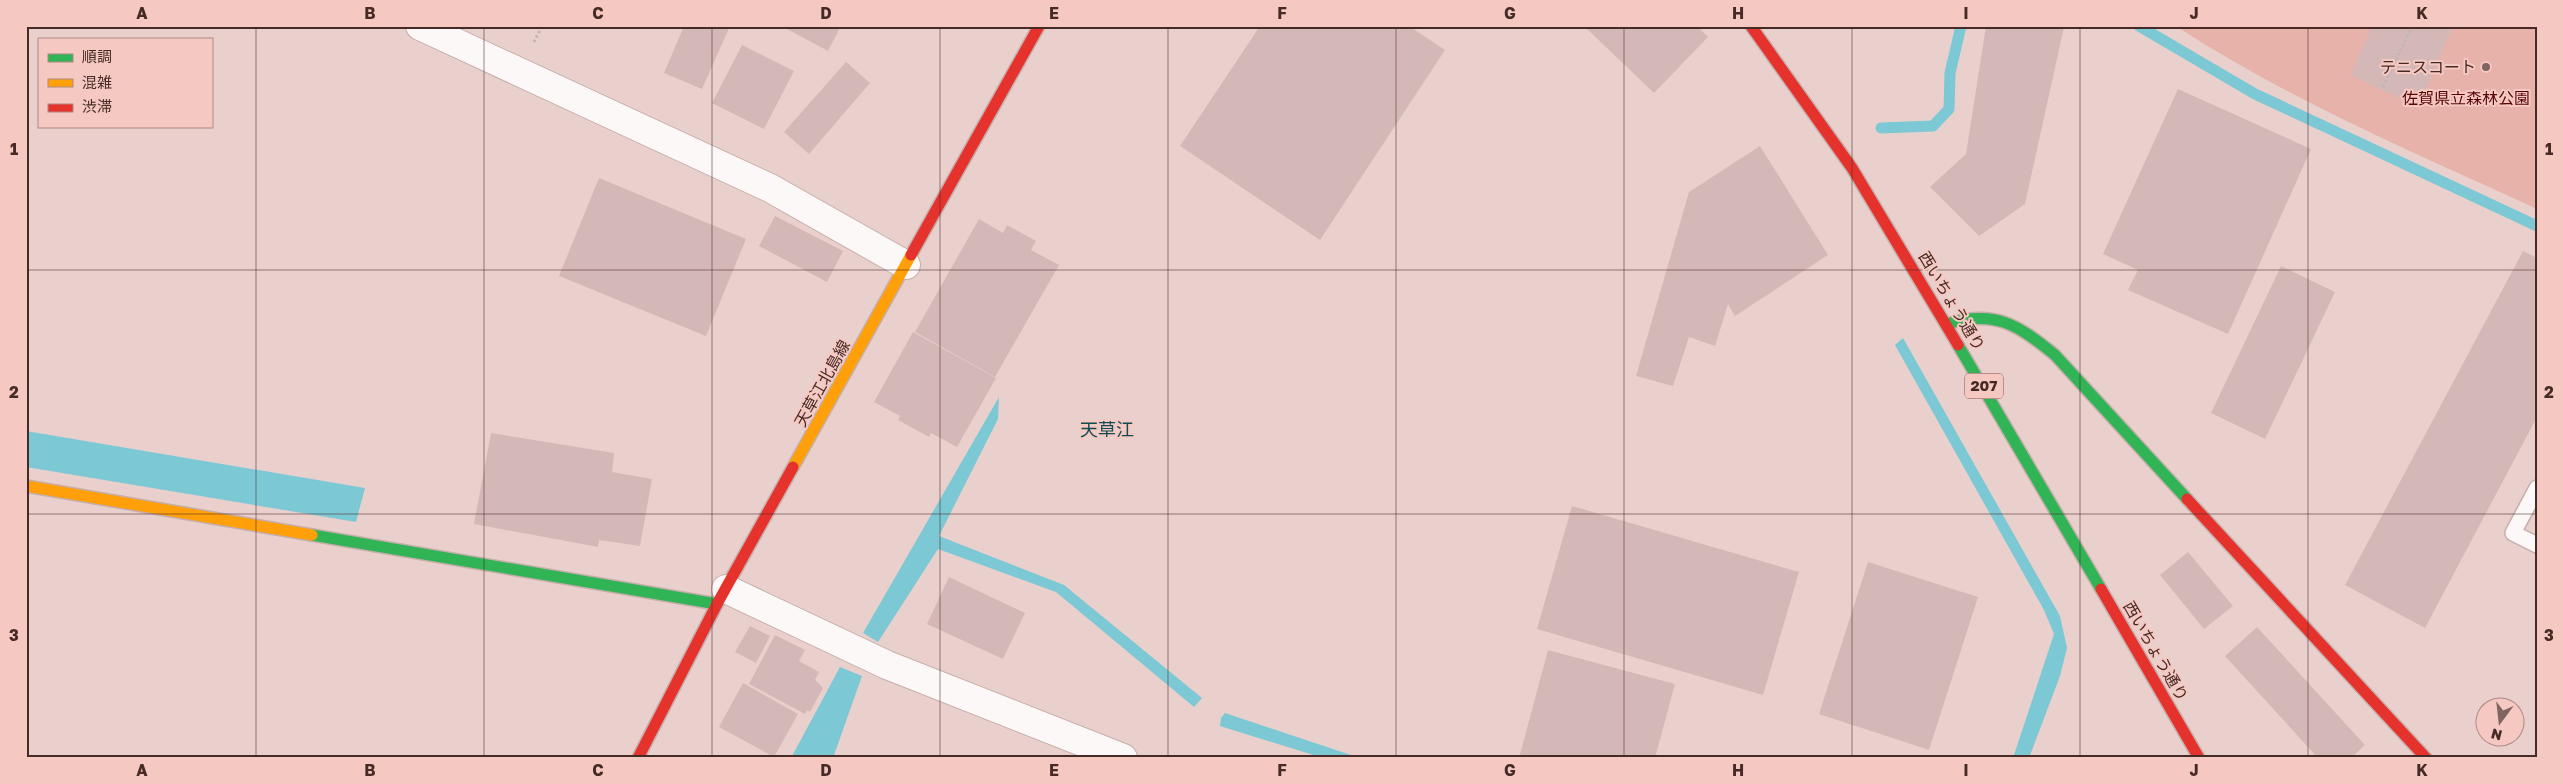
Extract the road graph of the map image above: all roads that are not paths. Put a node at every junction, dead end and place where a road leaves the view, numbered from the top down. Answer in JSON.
{"nodes":[{"id":1,"x":420,"y":26,"type":"edge"},
{"id":2,"x":1039,"y":26,"type":"edge"},
{"id":3,"x":1751,"y":26,"type":"edge"},
{"id":4,"x":906,"y":265,"type":"junction"},
{"id":5,"x":1947,"y":324,"type":"junction"},
{"id":6,"x":26,"y":486,"type":"edge"},
{"id":7,"x":2537,"y":488,"type":"edge"},
{"id":8,"x":2537,"y":545,"type":"edge"},
{"id":9,"x":721,"y":597,"type":"junction"},
{"id":10,"x":638,"y":758,"type":"edge"},
{"id":11,"x":1123,"y":758,"type":"edge"},
{"id":12,"x":2199,"y":758,"type":"edge"},
{"id":13,"x":2426,"y":758,"type":"edge"}],
"edges":[{"from":1,"to":4,"type":"street"},
{"from":2,"to":4,"type":"main road","name":"天草江北島線"},
{"from":3,"to":5,"type":"main road","name":"西いちょう通り","number":"207"},
{"from":4,"to":9,"type":"main road","name":"天草江北島線"},
{"from":5,"to":12,"type":"main road","name":"西いちょう通り","number":"207"},
{"from":5,"to":13,"type":"main road"},
{"from":6,"to":9,"type":"main road"},
{"from":7,"to":8,"type":"lane"},
{"from":9,"to":10,"type":"main road","name":"天草江北島線"},
{"from":9,"to":11,"type":"street"}]}
